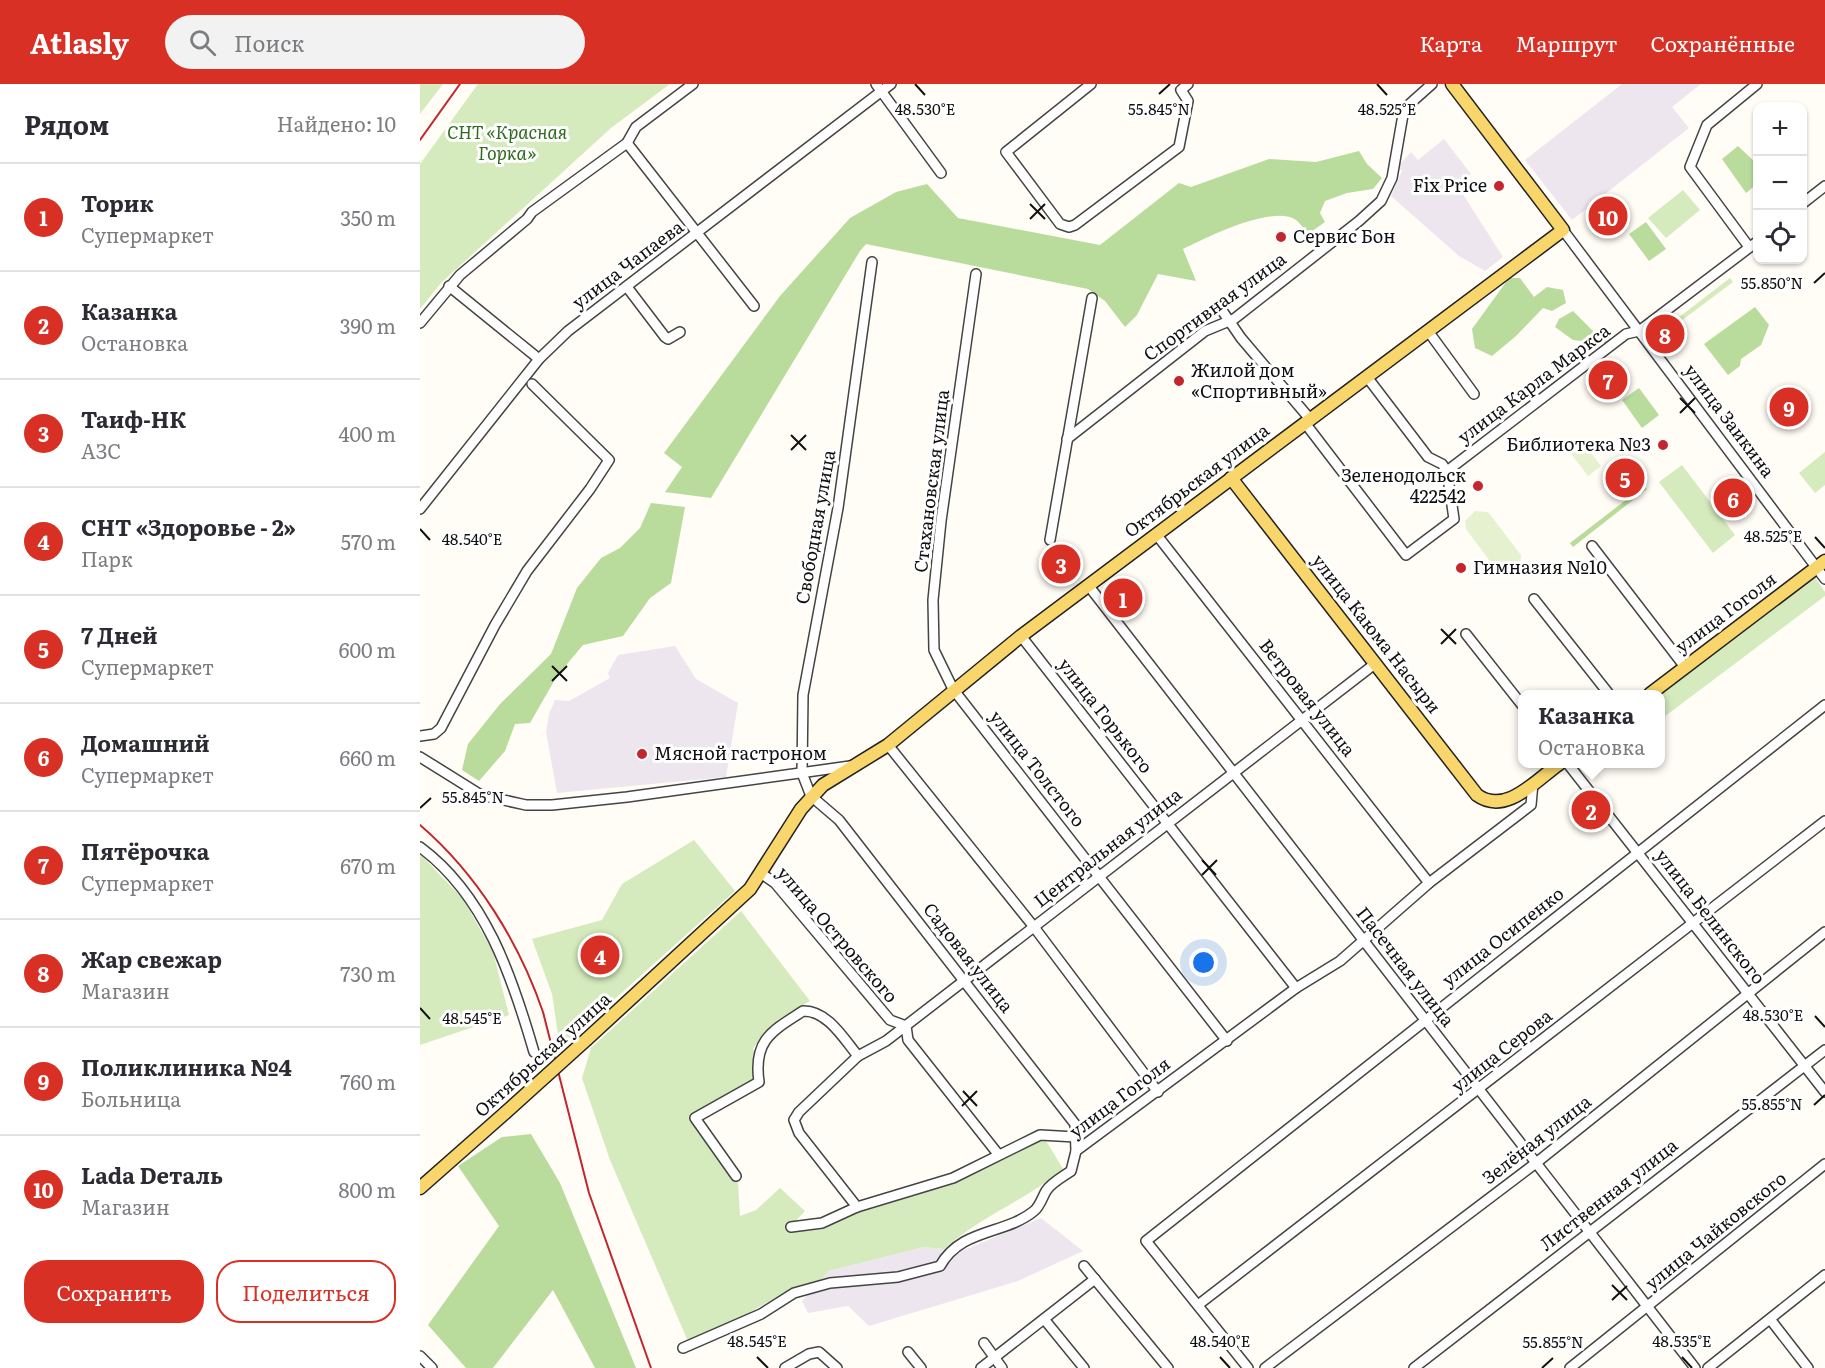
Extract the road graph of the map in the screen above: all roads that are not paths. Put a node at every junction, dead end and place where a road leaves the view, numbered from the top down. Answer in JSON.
{"nodes":[{"id":1,"x":693,"y":84,"type":"edge"},
{"id":2,"x":891,"y":84,"type":"edge"},
{"id":3,"x":1091,"y":84,"type":"edge"},
{"id":4,"x":1188,"y":84,"type":"edge"},
{"id":5,"x":1431,"y":84,"type":"edge"},
{"id":6,"x":1452,"y":84,"type":"edge"},
{"id":7,"x":1757,"y":84,"type":"edge"},
{"id":8,"x":879,"y":88,"type":"edge"},
{"id":9,"x":627,"y":143,"type":"junction"},
{"id":10,"x":940,"y":173,"type":"dead end"},
{"id":11,"x":1825,"y":186,"type":"edge"},
{"id":12,"x":1807,"y":201,"type":"edge"},
{"id":13,"x":1563,"y":230,"type":"junction"},
{"id":14,"x":698,"y":232,"type":"junction"},
{"id":15,"x":1753,"y":245,"type":"edge"},
{"id":16,"x":1749,"y":248,"type":"junction"},
{"id":17,"x":872,"y":262,"type":"dead end"},
{"id":18,"x":976,"y":273,"type":"dead end"},
{"id":19,"x":449,"y":286,"type":"junction"},
{"id":20,"x":627,"y":287,"type":"junction"},
{"id":21,"x":1092,"y":298,"type":"dead end"},
{"id":22,"x":754,"y":306,"type":"dead end"},
{"id":23,"x":1219,"y":306,"type":"dead end"},
{"id":24,"x":1229,"y":321,"type":"junction"},
{"id":25,"x":420,"y":323,"type":"edge"},
{"id":26,"x":1428,"y":331,"type":"junction"},
{"id":27,"x":1639,"y":331,"type":"junction"},
{"id":28,"x":680,"y":332,"type":"dead end"},
{"id":29,"x":539,"y":358,"type":"junction"},
{"id":30,"x":1367,"y":377,"type":"junction"},
{"id":31,"x":532,"y":384,"type":"dead end"},
{"id":32,"x":1474,"y":394,"type":"dead end"},
{"id":33,"x":1307,"y":421,"type":"junction"},
{"id":34,"x":1068,"y":439,"type":"junction"},
{"id":35,"x":1447,"y":471,"type":"junction"},
{"id":36,"x":1232,"y":478,"type":"junction"},
{"id":37,"x":420,"y":509,"type":"edge"},
{"id":38,"x":1156,"y":534,"type":"junction"},
{"id":39,"x":1050,"y":540,"type":"dead end"},
{"id":40,"x":1592,"y":546,"type":"dead end"},
{"id":41,"x":1821,"y":564,"type":"edge"},
{"id":42,"x":1825,"y":579,"type":"edge"},
{"id":43,"x":1088,"y":585,"type":"junction"},
{"id":44,"x":1534,"y":599,"type":"dead end"},
{"id":45,"x":1467,"y":634,"type":"dead end"},
{"id":46,"x":1021,"y":636,"type":"junction"},
{"id":47,"x":1376,"y":663,"type":"junction"},
{"id":48,"x":1685,"y":667,"type":"junction"},
{"id":49,"x":952,"y":689,"type":"junction"},
{"id":50,"x":1606,"y":690,"type":"edge"},
{"id":51,"x":1655,"y":690,"type":"edge"},
{"id":52,"x":1518,"y":700,"type":"edge"},
{"id":53,"x":1825,"y":705,"type":"edge"},
{"id":54,"x":1302,"y":718,"type":"junction"},
{"id":55,"x":420,"y":736,"type":"edge"},
{"id":56,"x":888,"y":745,"type":"junction"},
{"id":57,"x":420,"y":757,"type":"edge"},
{"id":58,"x":857,"y":764,"type":"junction"},
{"id":59,"x":1554,"y":768,"type":"edge"},
{"id":60,"x":1571,"y":768,"type":"edge"},
{"id":61,"x":1233,"y":772,"type":"junction"},
{"id":62,"x":802,"y":774,"type":"junction"},
{"id":63,"x":1533,"y":783,"type":"junction"},
{"id":64,"x":811,"y":796,"type":"junction"},
{"id":65,"x":1825,"y":821,"type":"edge"},
{"id":66,"x":1168,"y":822,"type":"junction"},
{"id":67,"x":420,"y":847,"type":"edge"},
{"id":68,"x":1638,"y":851,"type":"junction"},
{"id":69,"x":762,"y":874,"type":"junction"},
{"id":70,"x":1100,"y":875,"type":"junction"},
{"id":71,"x":1429,"y":883,"type":"junction"},
{"id":72,"x":1695,"y":922,"type":"junction"},
{"id":73,"x":1034,"y":927,"type":"junction"},
{"id":74,"x":1825,"y":932,"type":"edge"},
{"id":75,"x":1364,"y":941,"type":"junction"},
{"id":76,"x":965,"y":980,"type":"junction"},
{"id":77,"x":1296,"y":988,"type":"junction"},
{"id":78,"x":1748,"y":992,"type":"junction"},
{"id":79,"x":1425,"y":1020,"type":"junction"},
{"id":80,"x":906,"y":1026,"type":"junction"},
{"id":81,"x":1227,"y":1041,"type":"junction"},
{"id":82,"x":1825,"y":1050,"type":"edge"},
{"id":83,"x":534,"y":1052,"type":"dead end"},
{"id":84,"x":858,"y":1056,"type":"junction"},
{"id":85,"x":1805,"y":1066,"type":"junction"},
{"id":86,"x":1479,"y":1090,"type":"junction"},
{"id":87,"x":1158,"y":1092,"type":"junction"},
{"id":88,"x":1825,"y":1092,"type":"edge"},
{"id":89,"x":1076,"y":1137,"type":"junction"},
{"id":90,"x":1076,"y":1151,"type":"junction"},
{"id":91,"x":998,"y":1154,"type":"junction"},
{"id":92,"x":1536,"y":1162,"type":"junction"},
{"id":93,"x":1825,"y":1164,"type":"edge"},
{"id":94,"x":736,"y":1176,"type":"dead end"},
{"id":95,"x":420,"y":1188,"type":"edge"},
{"id":96,"x":857,"y":1207,"type":"junction"},
{"id":97,"x":791,"y":1227,"type":"dead end"},
{"id":98,"x":1589,"y":1231,"type":"junction"},
{"id":99,"x":1084,"y":1266,"type":"dead end"},
{"id":100,"x":1825,"y":1275,"type":"edge"},
{"id":101,"x":1095,"y":1279,"type":"junction"},
{"id":102,"x":1198,"y":1305,"type":"junction"},
{"id":103,"x":1648,"y":1307,"type":"junction"},
{"id":104,"x":1044,"y":1319,"type":"junction"},
{"id":105,"x":1770,"y":1319,"type":"junction"},
{"id":106,"x":984,"y":1343,"type":"dead end"},
{"id":107,"x":683,"y":1348,"type":"dead end"},
{"id":108,"x":908,"y":1352,"type":"dead end"},
{"id":109,"x":420,"y":1356,"type":"edge"},
{"id":110,"x":994,"y":1358,"type":"junction"},
{"id":111,"x":432,"y":1368,"type":"edge"},
{"id":112,"x":785,"y":1368,"type":"edge"},
{"id":113,"x":837,"y":1368,"type":"edge"},
{"id":114,"x":921,"y":1368,"type":"edge"},
{"id":115,"x":981,"y":1368,"type":"edge"},
{"id":116,"x":1002,"y":1368,"type":"edge"},
{"id":117,"x":1084,"y":1368,"type":"edge"},
{"id":118,"x":1168,"y":1368,"type":"edge"},
{"id":119,"x":1248,"y":1368,"type":"edge"},
{"id":120,"x":1265,"y":1368,"type":"edge"},
{"id":121,"x":1414,"y":1368,"type":"edge"},
{"id":122,"x":1570,"y":1368,"type":"edge"},
{"id":123,"x":1695,"y":1368,"type":"edge"},
{"id":124,"x":1708,"y":1368,"type":"edge"},
{"id":125,"x":1808,"y":1368,"type":"edge"}],
"edges":[{"from":1,"to":9,"type":"street"},
{"from":2,"to":8,"type":"street","name":"улица Чапаева"},
{"from":3,"to":4,"type":"street"},
{"from":5,"to":24,"type":"street","name":"Спортивная улица"},
{"from":6,"to":13,"type":"main road","name":"улица Заикина"},
{"from":7,"to":16,"type":"street"},
{"from":8,"to":10,"type":"street"},
{"from":8,"to":14,"type":"street","name":"улица Чапаева"},
{"from":9,"to":14,"type":"street"},
{"from":9,"to":19,"type":"street"},
{"from":11,"to":12,"type":"street"},
{"from":13,"to":26,"type":"main road","name":"Октябрьская улица"},
{"from":13,"to":27,"type":"street","name":"улица Заикина"},
{"from":14,"to":20,"type":"street","name":"улица Чапаева"},
{"from":14,"to":22,"type":"street"},
{"from":15,"to":16,"type":"street","name":"улица Карла Маркса"},
{"from":16,"to":27,"type":"street","name":"улица Карла Маркса"},
{"from":17,"to":62,"type":"street","name":"Свободная улица"},
{"from":18,"to":49,"type":"street","name":"Стахановская улица"},
{"from":19,"to":25,"type":"street"},
{"from":19,"to":29,"type":"street"},
{"from":20,"to":28,"type":"street"},
{"from":20,"to":29,"type":"street","name":"улица Чапаева"},
{"from":21,"to":34,"type":"street"},
{"from":23,"to":24,"type":"street"},
{"from":24,"to":33,"type":"street"},
{"from":24,"to":34,"type":"street","name":"Спортивная улица"},
{"from":26,"to":30,"type":"main road","name":"Октябрьская улица"},
{"from":26,"to":32,"type":"street"},
{"from":27,"to":35,"type":"street","name":"улица Карла Маркса"},
{"from":27,"to":41,"type":"street","name":"улица Заикина"},
{"from":29,"to":37,"type":"street","name":"улица Чапаева"},
{"from":30,"to":33,"type":"main road","name":"Октябрьская улица"},
{"from":30,"to":35,"type":"street"},
{"from":31,"to":55,"type":"street"},
{"from":33,"to":35,"type":"street"},
{"from":33,"to":36,"type":"main road","name":"Октябрьская улица"},
{"from":34,"to":39,"type":"street"},
{"from":36,"to":38,"type":"main road","name":"Октябрьская улица"},
{"from":36,"to":47,"type":"main road","name":"улица Каюма Насыри"},
{"from":38,"to":43,"type":"main road","name":"Октябрьская улица"},
{"from":38,"to":54,"type":"street","name":"Ветровая улица"},
{"from":40,"to":48,"type":"street"},
{"from":41,"to":42,"type":"street","name":"улица Заикина"},
{"from":41,"to":48,"type":"main road","name":"улица Гоголя"},
{"from":43,"to":46,"type":"main road","name":"Октябрьская улица"},
{"from":43,"to":61,"type":"street","name":"Пасечная улица"},
{"from":44,"to":50,"type":"street"},
{"from":45,"to":52,"type":"street"},
{"from":46,"to":49,"type":"main road","name":"Октябрьская улица"},
{"from":46,"to":66,"type":"street","name":"улица Горького"},
{"from":47,"to":54,"type":"street","name":"Центральная улица"},
{"from":47,"to":63,"type":"main road","name":"улица Каюма Насыри"},
{"from":48,"to":51,"type":"main road","name":"улица Гоголя"},
{"from":49,"to":56,"type":"main road","name":"Октябрьская улица"},
{"from":49,"to":70,"type":"street","name":"улица Толстого"},
{"from":53,"to":68,"type":"street","name":"улица Осипенко"},
{"from":54,"to":61,"type":"street","name":"Центральная улица"},
{"from":54,"to":71,"type":"street","name":"Ветровая улица"},
{"from":56,"to":58,"type":"main road","name":"Октябрьская улица"},
{"from":56,"to":73,"type":"street"},
{"from":57,"to":62,"type":"street","name":"Октябрьская улица"},
{"from":58,"to":62,"type":"street","name":"Октябрьская улица"},
{"from":58,"to":64,"type":"main road","name":"Октябрьская улица"},
{"from":59,"to":63,"type":"main road"},
{"from":60,"to":68,"type":"street","name":"улица Белинского"},
{"from":61,"to":66,"type":"street","name":"Центральная улица"},
{"from":61,"to":75,"type":"street","name":"Пасечная улица"},
{"from":62,"to":64,"type":"street","name":"Свободная улица"},
{"from":63,"to":71,"type":"street","name":"улица Гоголя"},
{"from":64,"to":69,"type":"main road","name":"Октябрьская улица"},
{"from":64,"to":76,"type":"street","name":"Садовая улица"},
{"from":65,"to":72,"type":"street","name":"улица Серова"},
{"from":66,"to":70,"type":"street","name":"Центральная улица"},
{"from":66,"to":77,"type":"street","name":"улица Горького"},
{"from":67,"to":83,"type":"street"},
{"from":68,"to":72,"type":"street","name":"улица Белинского"},
{"from":68,"to":79,"type":"street","name":"улица Осипенко"},
{"from":69,"to":80,"type":"street","name":"улица Островского"},
{"from":69,"to":95,"type":"main road","name":"Октябрьская улица","bridge":true},
{"from":70,"to":73,"type":"street","name":"Центральная улица"},
{"from":70,"to":81,"type":"street","name":"улица Толстого"},
{"from":71,"to":75,"type":"street","name":"улица Гоголя"},
{"from":72,"to":78,"type":"street","name":"улица Белинского"},
{"from":72,"to":86,"type":"street","name":"улица Серова"},
{"from":73,"to":76,"type":"street","name":"Центральная улица"},
{"from":73,"to":87,"type":"street"},
{"from":74,"to":78,"type":"street","name":"Зелёная улица"},
{"from":75,"to":77,"type":"street","name":"улица Гоголя"},
{"from":75,"to":79,"type":"street","name":"Пасечная улица"},
{"from":76,"to":80,"type":"street","name":"Центральная улица"},
{"from":76,"to":89,"type":"street","name":"Садовая улица"},
{"from":77,"to":81,"type":"street","name":"улица Гоголя"},
{"from":78,"to":85,"type":"street","name":"улица Белинского"},
{"from":78,"to":92,"type":"street","name":"Зелёная улица"},
{"from":79,"to":86,"type":"street","name":"Пасечная улица"},
{"from":79,"to":102,"type":"street","name":"улица Осипенко"},
{"from":80,"to":84,"type":"street","name":"Центральная улица"},
{"from":80,"to":91,"type":"street"},
{"from":81,"to":87,"type":"street","name":"улица Гоголя"},
{"from":82,"to":85,"type":"street","name":"Лиственная улица"},
{"from":84,"to":94,"type":"street"},
{"from":84,"to":96,"type":"street","name":"Центральная улица"},
{"from":85,"to":88,"type":"street","name":"улица Белинского"},
{"from":85,"to":98,"type":"street","name":"Лиственная улица"},
{"from":86,"to":92,"type":"street","name":"Пасечная улица"},
{"from":86,"to":102,"type":"street","name":"улица Серова"},
{"from":87,"to":90,"type":"street","name":"улица Гоголя"},
{"from":89,"to":90,"type":"street","name":"Садовая улица"},
{"from":89,"to":91,"type":"street"},
{"from":90,"to":107,"type":"street","name":"улица Гоголя"},
{"from":91,"to":96,"type":"street"},
{"from":92,"to":98,"type":"street","name":"Пасечная улица"},
{"from":92,"to":120,"type":"street","name":"Зелёная улица"},
{"from":93,"to":103,"type":"street","name":"улица Чайковского"},
{"from":96,"to":97,"type":"street"},
{"from":98,"to":103,"type":"street","name":"Пасечная улица"},
{"from":98,"to":121,"type":"street","name":"Лиственная улица"},
{"from":99,"to":101,"type":"street"},
{"from":100,"to":105,"type":"street"},
{"from":101,"to":104,"type":"street"},
{"from":101,"to":118,"type":"street"},
{"from":102,"to":119,"type":"street"},
{"from":103,"to":122,"type":"street","name":"улица Чайковского"},
{"from":103,"to":123,"type":"street","name":"Пасечная улица"},
{"from":104,"to":110,"type":"street"},
{"from":104,"to":117,"type":"street"},
{"from":105,"to":124,"type":"street"},
{"from":105,"to":125,"type":"street"},
{"from":106,"to":110,"type":"street"},
{"from":108,"to":114,"type":"street"},
{"from":109,"to":111,"type":"street"},
{"from":110,"to":115,"type":"street"},
{"from":110,"to":116,"type":"street"},
{"from":112,"to":113,"type":"street"}]}
